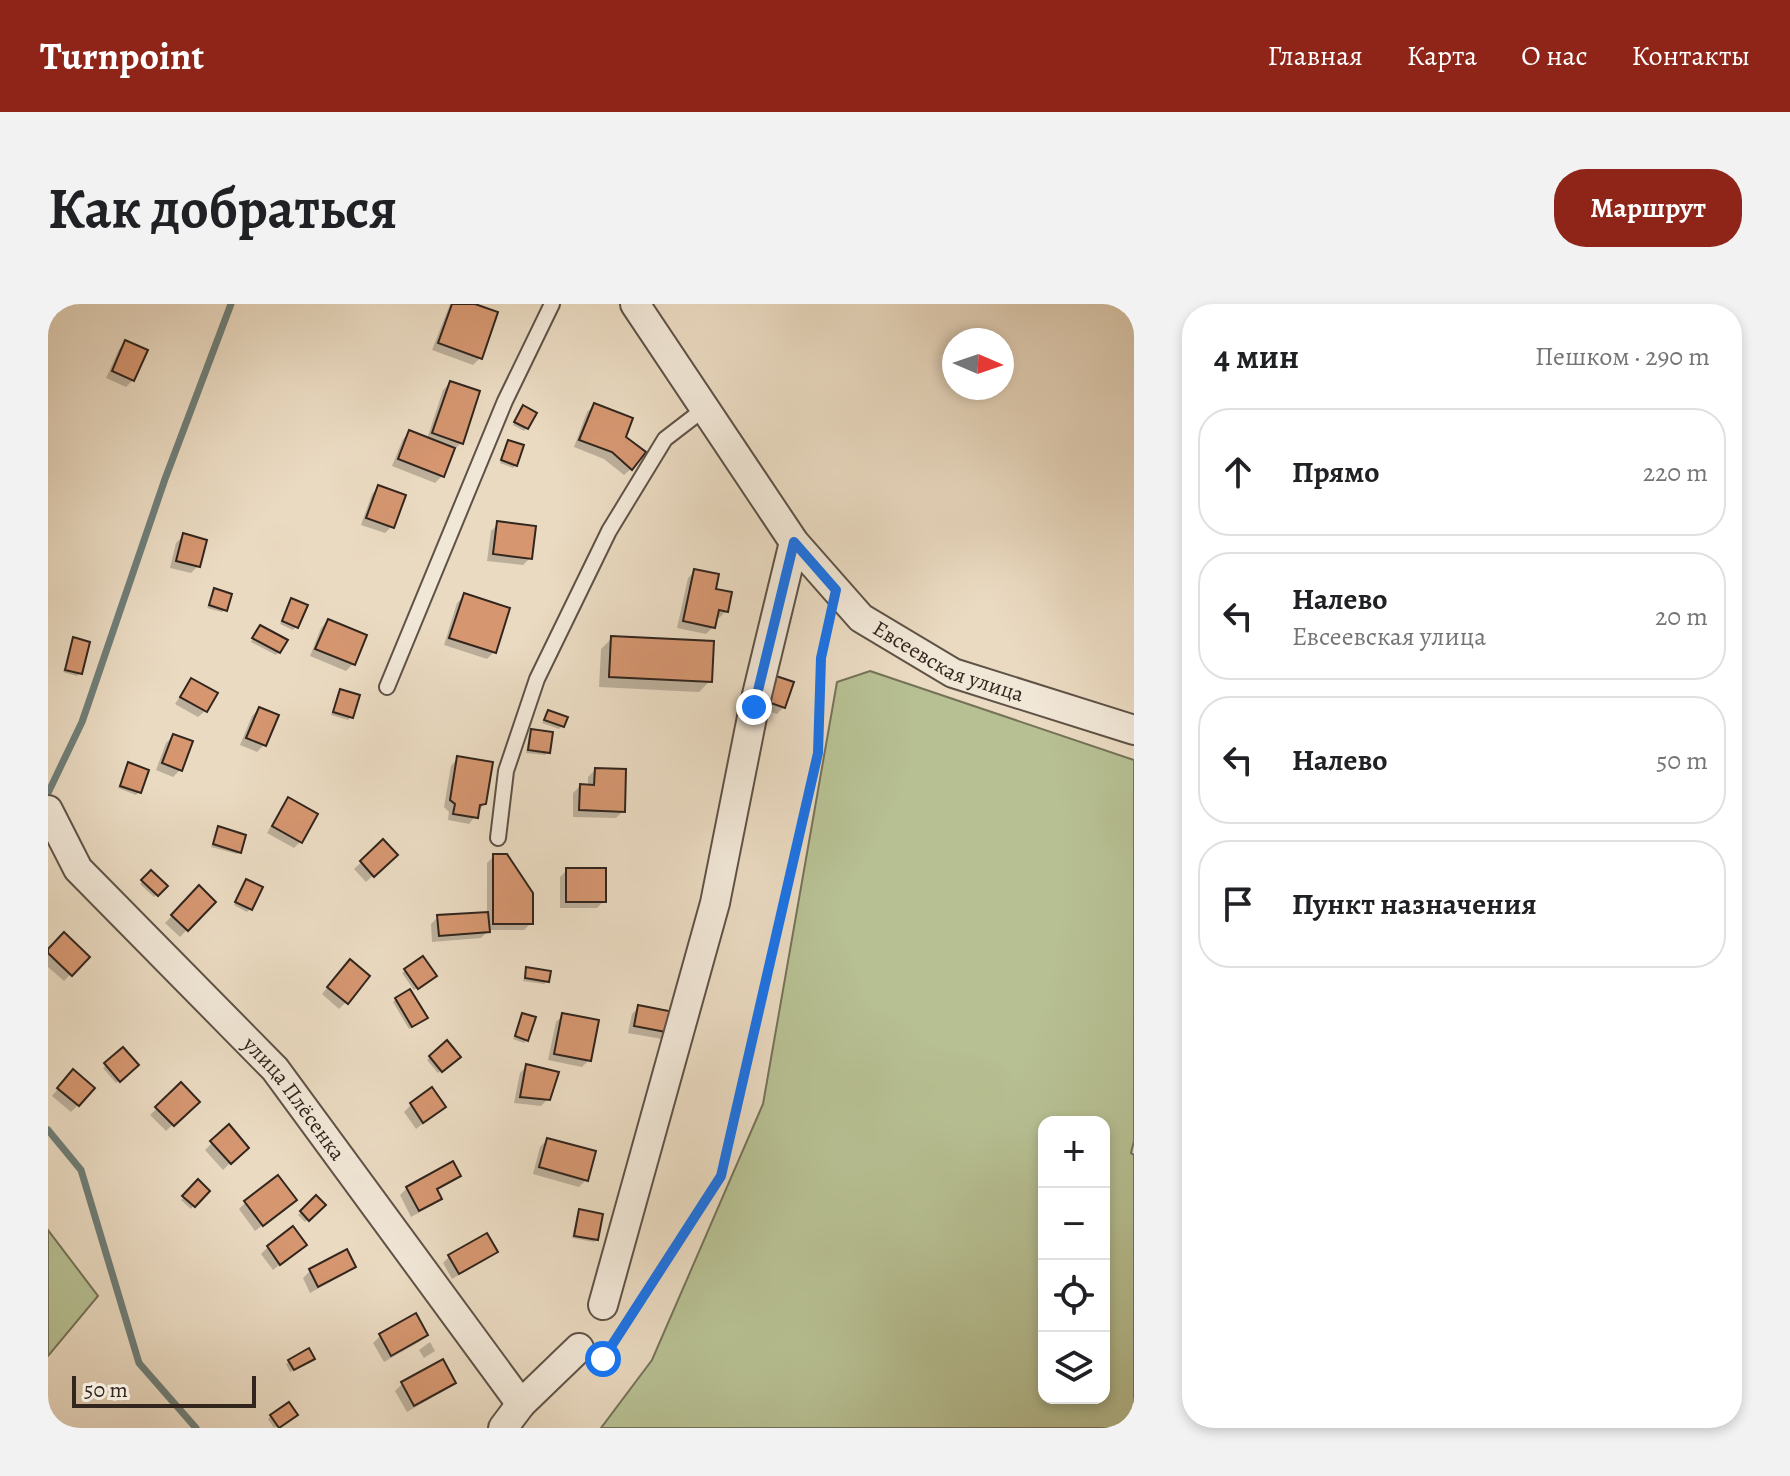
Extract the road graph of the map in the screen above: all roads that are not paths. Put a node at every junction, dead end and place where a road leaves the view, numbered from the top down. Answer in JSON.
{"nodes":[{"id":1,"x":552,"y":304,"type":"edge"},
{"id":2,"x":635,"y":304,"type":"edge"},
{"id":3,"x":704,"y":409,"type":"junction"},
{"id":4,"x":794,"y":542,"type":"junction"},
{"id":5,"x":387,"y":687,"type":"dead end"},
{"id":6,"x":1134,"y":730,"type":"edge"},
{"id":7,"x":48,"y":810,"type":"edge"},
{"id":8,"x":498,"y":838,"type":"dead end"},
{"id":9,"x":603,"y":1305,"type":"dead end"},
{"id":10,"x":591,"y":1354,"type":"road end"},
{"id":11,"x":521,"y":1404,"type":"junction"},
{"id":12,"x":503,"y":1428,"type":"edge"}],
"edges":[{"from":1,"to":5,"type":"lane"},
{"from":2,"to":3,"type":"street","name":"Евсеевская улица"},
{"from":3,"to":4,"type":"street","name":"Евсеевская улица"},
{"from":3,"to":8,"type":"lane"},
{"from":4,"to":6,"type":"street","name":"Евсеевская улица"},
{"from":4,"to":9,"type":"street"},
{"from":7,"to":11,"type":"street","name":"улица Плёсенка"},
{"from":10,"to":11,"type":"street"},
{"from":11,"to":12,"type":"street"}]}
